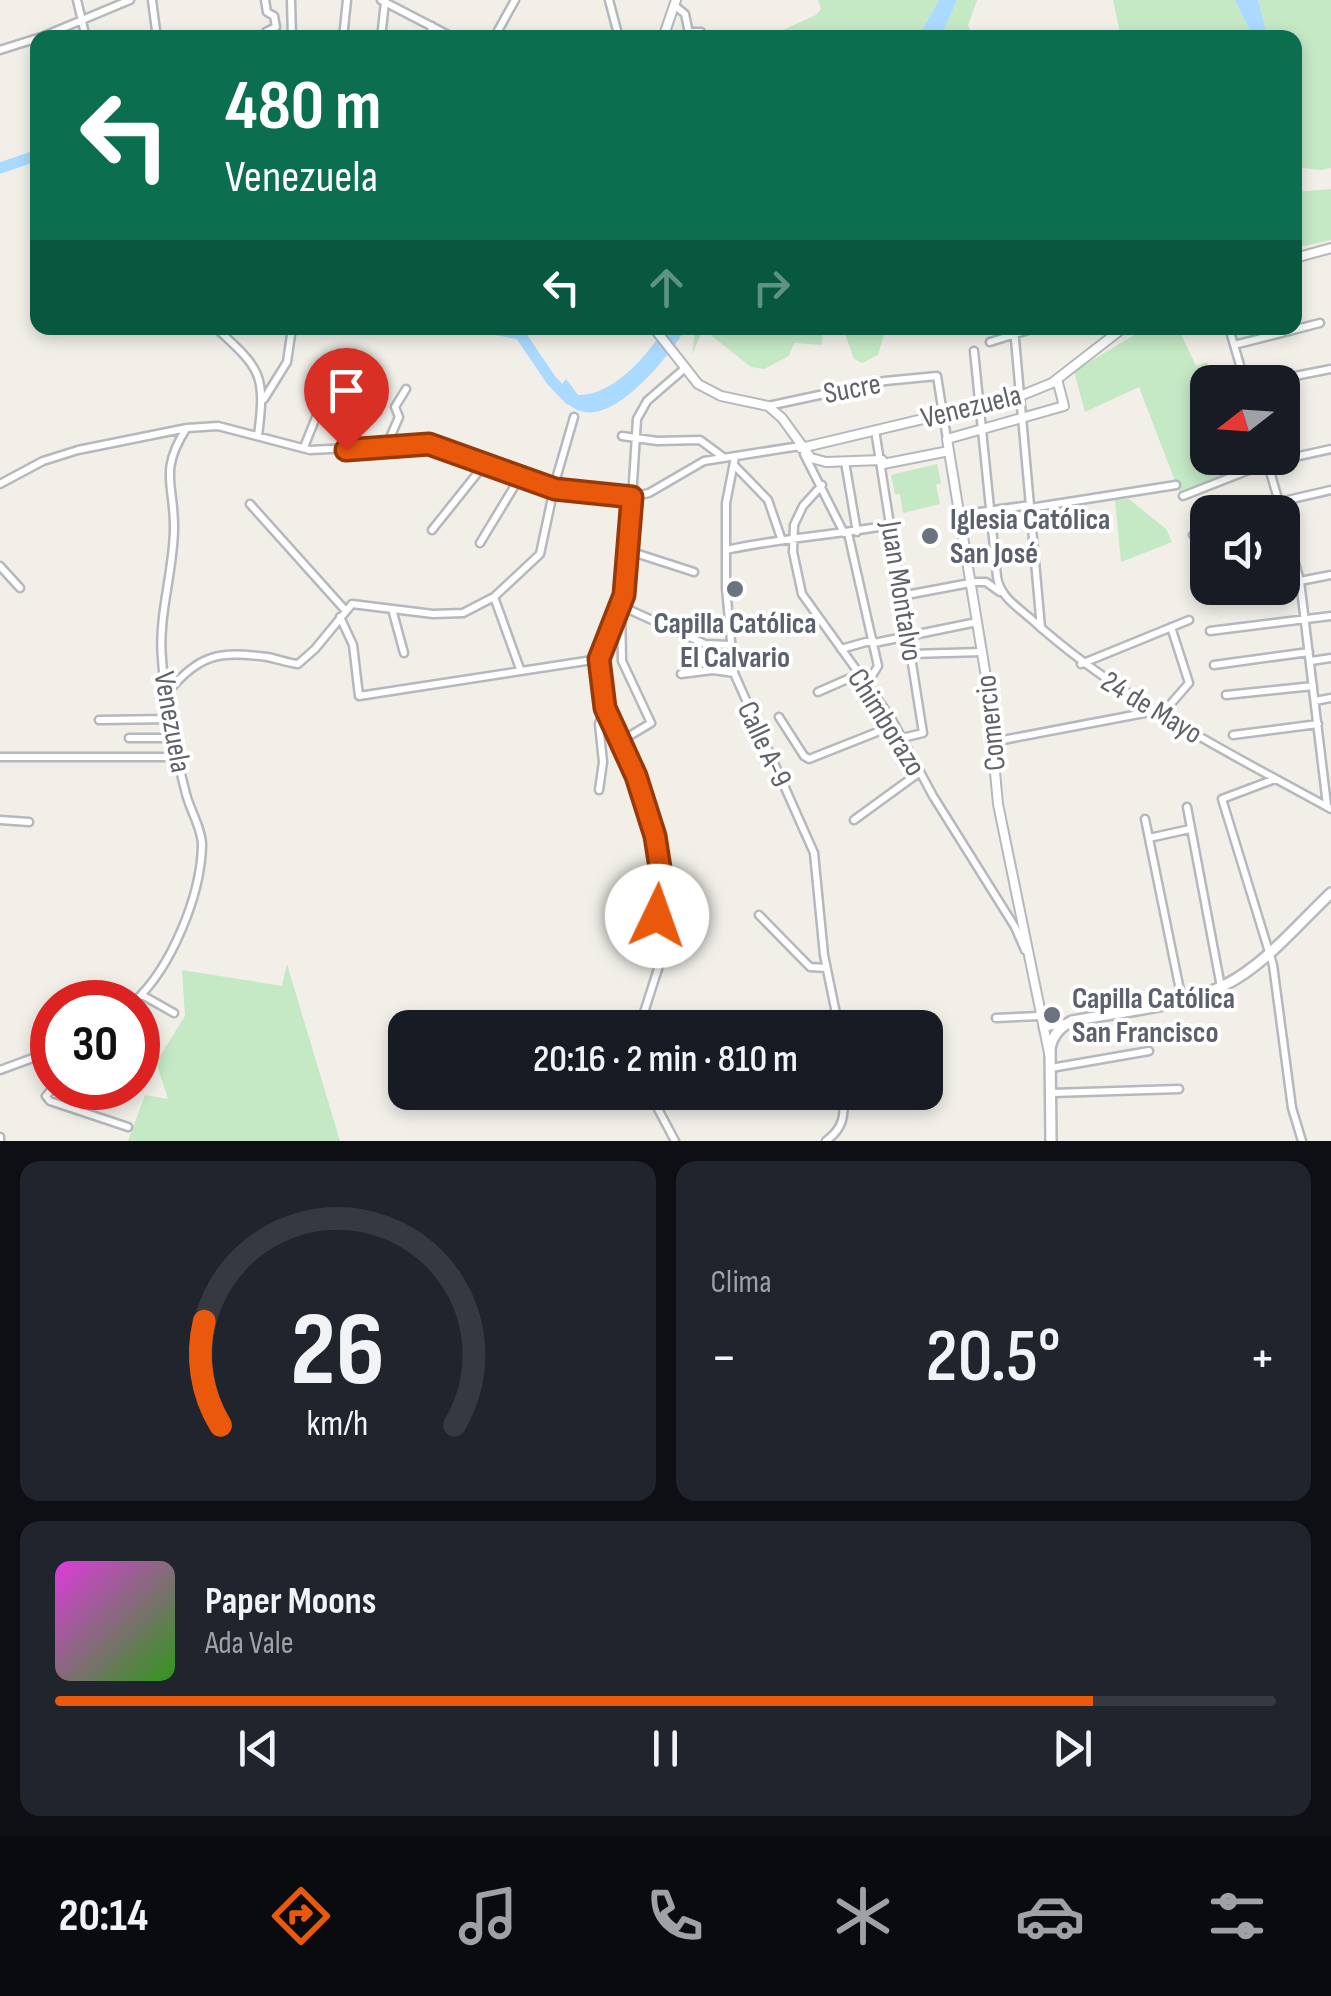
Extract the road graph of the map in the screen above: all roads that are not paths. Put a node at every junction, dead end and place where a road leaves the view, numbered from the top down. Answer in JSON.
{"nodes":[{"id":1,"x":78,"y":0,"type":"edge"},
{"id":2,"x":130,"y":0,"type":"edge"},
{"id":3,"x":152,"y":0,"type":"edge"},
{"id":4,"x":266,"y":0,"type":"edge"},
{"id":5,"x":291,"y":0,"type":"edge"},
{"id":6,"x":346,"y":0,"type":"edge"},
{"id":7,"x":515,"y":0,"type":"edge"},
{"id":8,"x":609,"y":0,"type":"edge"},
{"id":9,"x":383,"y":1,"type":"edge"},
{"id":10,"x":675,"y":2,"type":"edge"},
{"id":11,"x":82,"y":19,"type":"junction"},
{"id":12,"x":432,"y":26,"type":"junction"},
{"id":13,"x":57,"y":30,"type":"edge"},
{"id":14,"x":84,"y":30,"type":"edge"},
{"id":15,"x":156,"y":30,"type":"edge"},
{"id":16,"x":269,"y":30,"type":"edge"},
{"id":17,"x":292,"y":30,"type":"edge"},
{"id":18,"x":344,"y":30,"type":"edge"},
{"id":19,"x":381,"y":30,"type":"edge"},
{"id":20,"x":431,"y":30,"type":"edge"},
{"id":21,"x":439,"y":30,"type":"edge"},
{"id":22,"x":498,"y":30,"type":"edge"},
{"id":23,"x":617,"y":30,"type":"edge"},
{"id":24,"x":666,"y":30,"type":"edge"},
{"id":25,"x":689,"y":30,"type":"edge"},
{"id":26,"x":30,"y":41,"type":"edge"},
{"id":27,"x":0,"y":50,"type":"edge"},
{"id":28,"x":1331,"y":248,"type":"edge"},
{"id":29,"x":1302,"y":256,"type":"edge"},
{"id":30,"x":1320,"y":323,"type":"dead end"},
{"id":31,"x":1302,"y":328,"type":"edge"},
{"id":32,"x":224,"y":335,"type":"edge"},
{"id":33,"x":291,"y":335,"type":"edge"},
{"id":34,"x":659,"y":335,"type":"edge"},
{"id":35,"x":1014,"y":335,"type":"edge"},
{"id":36,"x":1114,"y":335,"type":"edge"},
{"id":37,"x":1231,"y":335,"type":"edge"},
{"id":38,"x":1273,"y":335,"type":"edge"},
{"id":39,"x":1234,"y":345,"type":"junction"},
{"id":40,"x":974,"y":350,"type":"dead end"},
{"id":41,"x":340,"y":358,"type":"dead end"},
{"id":42,"x":1240,"y":365,"type":"edge"},
{"id":43,"x":682,"y":367,"type":"junction"},
{"id":44,"x":1331,"y":370,"type":"edge"},
{"id":45,"x":937,"y":376,"type":"joint"},
{"id":46,"x":1300,"y":376,"type":"edge"},
{"id":47,"x":1057,"y":379,"type":"junction"},
{"id":48,"x":406,"y":389,"type":"dead end"},
{"id":49,"x":1020,"y":396,"type":"junction"},
{"id":50,"x":262,"y":402,"type":"junction"},
{"id":51,"x":768,"y":406,"type":"junction"},
{"id":52,"x":979,"y":406,"type":"junction"},
{"id":53,"x":943,"y":414,"type":"junction"},
{"id":54,"x":574,"y":417,"type":"dead end"},
{"id":55,"x":1022,"y":420,"type":"junction"},
{"id":56,"x":187,"y":428,"type":"junction"},
{"id":57,"x":875,"y":429,"type":"junction"},
{"id":58,"x":982,"y":430,"type":"junction"},
{"id":59,"x":258,"y":436,"type":"junction"},
{"id":60,"x":622,"y":436,"type":"dead end"},
{"id":61,"x":947,"y":438,"type":"junction"},
{"id":62,"x":635,"y":439,"type":"junction"},
{"id":63,"x":386,"y":446,"type":"junction"},
{"id":64,"x":304,"y":448,"type":"junction"},
{"id":65,"x":802,"y":449,"type":"junction"},
{"id":66,"x":1331,"y":449,"type":"edge"},
{"id":67,"x":949,"y":451,"type":"junction"},
{"id":68,"x":1300,"y":454,"type":"edge"},
{"id":69,"x":723,"y":457,"type":"junction"},
{"id":70,"x":845,"y":462,"type":"junction"},
{"id":71,"x":882,"y":462,"type":"junction"},
{"id":72,"x":736,"y":464,"type":"junction"},
{"id":73,"x":484,"y":465,"type":"junction"},
{"id":74,"x":1231,"y":475,"type":"edge"},
{"id":75,"x":520,"y":478,"type":"junction"},
{"id":76,"x":0,"y":484,"type":"edge"},
{"id":77,"x":1176,"y":484,"type":"dead end"},
{"id":78,"x":822,"y":485,"type":"junction"},
{"id":79,"x":555,"y":489,"type":"junction"},
{"id":80,"x":1331,"y":490,"type":"edge"},
{"id":81,"x":1183,"y":496,"type":"dead end"},
{"id":82,"x":632,"y":497,"type":"junction"},
{"id":83,"x":1300,"y":501,"type":"edge"},
{"id":84,"x":250,"y":504,"type":"dead end"},
{"id":85,"x":1030,"y":507,"type":"junction"},
{"id":86,"x":990,"y":510,"type":"junction"},
{"id":87,"x":958,"y":515,"type":"junction"},
{"id":88,"x":890,"y":526,"type":"junction"},
{"id":89,"x":432,"y":530,"type":"dead end"},
{"id":90,"x":850,"y":532,"type":"junction"},
{"id":91,"x":779,"y":538,"type":"junction"},
{"id":92,"x":793,"y":538,"type":"junction"},
{"id":93,"x":480,"y":543,"type":"dead end"},
{"id":94,"x":726,"y":550,"type":"junction"},
{"id":95,"x":629,"y":552,"type":"junction"},
{"id":96,"x":793,"y":552,"type":"junction"},
{"id":97,"x":0,"y":566,"type":"edge"},
{"id":98,"x":694,"y":572,"type":"dead end"},
{"id":99,"x":1331,"y":575,"type":"edge"},
{"id":100,"x":996,"y":577,"type":"junction"},
{"id":101,"x":970,"y":582,"type":"junction"},
{"id":102,"x":1300,"y":582,"type":"joint"},
{"id":103,"x":20,"y":588,"type":"dead end"},
{"id":104,"x":902,"y":596,"type":"junction"},
{"id":105,"x":1004,"y":596,"type":"junction"},
{"id":106,"x":494,"y":597,"type":"junction"},
{"id":107,"x":621,"y":606,"type":"junction"},
{"id":108,"x":392,"y":609,"type":"junction"},
{"id":109,"x":1040,"y":612,"type":"junction"},
{"id":110,"x":342,"y":613,"type":"junction"},
{"id":111,"x":1331,"y":616,"type":"edge"},
{"id":112,"x":1189,"y":620,"type":"dead end"},
{"id":113,"x":1306,"y":620,"type":"junction"},
{"id":114,"x":1033,"y":621,"type":"junction"},
{"id":115,"x":977,"y":622,"type":"junction"},
{"id":116,"x":1172,"y":627,"type":"junction"},
{"id":117,"x":1042,"y":629,"type":"junction"},
{"id":118,"x":1210,"y":631,"type":"dead end"},
{"id":119,"x":908,"y":636,"type":"junction"},
{"id":120,"x":873,"y":642,"type":"junction"},
{"id":121,"x":730,"y":645,"type":"junction"},
{"id":122,"x":841,"y":649,"type":"junction"},
{"id":123,"x":982,"y":652,"type":"junction"},
{"id":124,"x":1309,"y":652,"type":"junction"},
{"id":125,"x":404,"y":653,"type":"dead end"},
{"id":126,"x":911,"y":654,"type":"junction"},
{"id":127,"x":1331,"y":658,"type":"edge"},
{"id":128,"x":599,"y":659,"type":"junction"},
{"id":129,"x":1311,"y":661,"type":"junction"},
{"id":130,"x":1081,"y":664,"type":"junction"},
{"id":131,"x":1214,"y":665,"type":"dead end"},
{"id":132,"x":520,"y":669,"type":"junction"},
{"id":133,"x":734,"y":673,"type":"junction"},
{"id":134,"x":681,"y":674,"type":"dead end"},
{"id":135,"x":859,"y":674,"type":"junction"},
{"id":136,"x":867,"y":684,"type":"junction"},
{"id":137,"x":1313,"y":686,"type":"junction"},
{"id":138,"x":168,"y":692,"type":"junction"},
{"id":139,"x":818,"y":692,"type":"dead end"},
{"id":140,"x":1226,"y":695,"type":"dead end"},
{"id":141,"x":1331,"y":698,"type":"edge"},
{"id":142,"x":1315,"y":701,"type":"junction"},
{"id":143,"x":605,"y":708,"type":"junction"},
{"id":144,"x":1159,"y":713,"type":"junction"},
{"id":145,"x":778,"y":717,"type":"dead end"},
{"id":146,"x":170,"y":719,"type":"junction"},
{"id":147,"x":100,"y":720,"type":"dead end"},
{"id":148,"x":1318,"y":724,"type":"junction"},
{"id":149,"x":895,"y":725,"type":"junction"},
{"id":150,"x":1233,"y":735,"type":"dead end"},
{"id":151,"x":130,"y":738,"type":"dead end"},
{"id":152,"x":174,"y":738,"type":"junction"},
{"id":153,"x":902,"y":738,"type":"junction"},
{"id":154,"x":1320,"y":740,"type":"junction"},
{"id":155,"x":621,"y":741,"type":"junction"},
{"id":156,"x":1331,"y":741,"type":"edge"},
{"id":157,"x":993,"y":742,"type":"junction"},
{"id":158,"x":0,"y":757,"type":"edge"},
{"id":159,"x":178,"y":757,"type":"junction"},
{"id":160,"x":920,"y":772,"type":"junction"},
{"id":161,"x":1276,"y":779,"type":"junction"},
{"id":162,"x":599,"y":790,"type":"dead end"},
{"id":163,"x":1187,"y":807,"type":"dead end"},
{"id":164,"x":1329,"y":807,"type":"edge"},
{"id":165,"x":1145,"y":819,"type":"dead end"},
{"id":166,"x":0,"y":820,"type":"edge"},
{"id":167,"x":854,"y":820,"type":"dead end"},
{"id":168,"x":28,"y":822,"type":"dead end"},
{"id":169,"x":1190,"y":828,"type":"junction"},
{"id":170,"x":1150,"y":838,"type":"junction"},
{"id":171,"x":1331,"y":893,"type":"edge"},
{"id":172,"x":1019,"y":911,"type":"junction"},
{"id":173,"x":1005,"y":913,"type":"junction"},
{"id":174,"x":760,"y":915,"type":"dead end"},
{"id":175,"x":1268,"y":953,"type":"junction"},
{"id":176,"x":1027,"y":956,"type":"junction"},
{"id":177,"x":826,"y":968,"type":"junction"},
{"id":178,"x":152,"y":980,"type":"edge"},
{"id":179,"x":1220,"y":988,"type":"junction"},
{"id":180,"x":1182,"y":1000,"type":"junction"},
{"id":181,"x":160,"y":1005,"type":"edge"},
{"id":182,"x":645,"y":1010,"type":"edge"},
{"id":183,"x":835,"y":1010,"type":"edge"},
{"id":184,"x":174,"y":1013,"type":"dead end"},
{"id":185,"x":1040,"y":1016,"type":"junction"},
{"id":186,"x":996,"y":1018,"type":"dead end"},
{"id":187,"x":1072,"y":1021,"type":"junction"},
{"id":188,"x":1043,"y":1028,"type":"junction"},
{"id":189,"x":1149,"y":1051,"type":"dead end"},
{"id":190,"x":30,"y":1060,"type":"edge"},
{"id":191,"x":1052,"y":1068,"type":"junction"},
{"id":192,"x":0,"y":1070,"type":"edge"},
{"id":193,"x":1179,"y":1089,"type":"dead end"},
{"id":194,"x":1052,"y":1094,"type":"junction"},
{"id":195,"x":77,"y":1110,"type":"edge"},
{"id":196,"x":659,"y":1110,"type":"edge"},
{"id":197,"x":844,"y":1110,"type":"edge"},
{"id":198,"x":128,"y":1127,"type":"dead end"},
{"id":199,"x":675,"y":1141,"type":"edge"},
{"id":200,"x":826,"y":1141,"type":"edge"},
{"id":201,"x":1051,"y":1141,"type":"edge"},
{"id":202,"x":1302,"y":1141,"type":"edge"}],
"edges":[{"from":1,"to":11,"type":"street"},
{"from":2,"to":11,"type":"street"},
{"from":3,"to":15,"type":"street"},
{"from":4,"to":16,"type":"street"},
{"from":5,"to":17,"type":"street"},
{"from":6,"to":18,"type":"street"},
{"from":7,"to":22,"type":"street"},
{"from":8,"to":23,"type":"street"},
{"from":9,"to":12,"type":"street"},
{"from":9,"to":19,"type":"street"},
{"from":10,"to":24,"type":"street"},
{"from":10,"to":25,"type":"street"},
{"from":11,"to":13,"type":"street"},
{"from":11,"to":14,"type":"street"},
{"from":12,"to":20,"type":"street"},
{"from":12,"to":21,"type":"street"},
{"from":26,"to":27,"type":"street"},
{"from":28,"to":29,"type":"street"},
{"from":30,"to":31,"type":"street"},
{"from":32,"to":50,"type":"street"},
{"from":33,"to":50,"type":"street"},
{"from":34,"to":43,"type":"street"},
{"from":35,"to":49,"type":"street"},
{"from":36,"to":47,"type":"street","name":"Venezuela"},
{"from":37,"to":39,"type":"street"},
{"from":38,"to":39,"type":"street"},
{"from":39,"to":42,"type":"street"},
{"from":40,"to":52,"type":"street","name":"24 de Mayo"},
{"from":41,"to":64,"type":"street"},
{"from":43,"to":51,"type":"street"},
{"from":43,"to":62,"type":"street"},
{"from":44,"to":46,"type":"street"},
{"from":45,"to":51,"type":"street","name":"Sucre"},
{"from":45,"to":53,"type":"street","name":"Comercio"},
{"from":47,"to":49,"type":"street","name":"Venezuela"},
{"from":47,"to":55,"type":"street"},
{"from":48,"to":63,"type":"street"},
{"from":49,"to":52,"type":"street","name":"Venezuela"},
{"from":49,"to":55,"type":"street"},
{"from":50,"to":59,"type":"street"},
{"from":51,"to":65,"type":"street"},
{"from":52,"to":53,"type":"street","name":"Venezuela"},
{"from":52,"to":58,"type":"street","name":"24 de Mayo"},
{"from":53,"to":57,"type":"street","name":"Venezuela"},
{"from":53,"to":61,"type":"street","name":"Comercio"},
{"from":54,"to":79,"type":"street"},
{"from":55,"to":58,"type":"street"},
{"from":55,"to":85,"type":"street"},
{"from":56,"to":59,"type":"street"},
{"from":56,"to":76,"type":"street"},
{"from":56,"to":138,"type":"street","name":"Venezuela"},
{"from":57,"to":65,"type":"street","name":"Venezuela"},
{"from":57,"to":71,"type":"street","name":"Juan Montalvo"},
{"from":58,"to":61,"type":"street"},
{"from":58,"to":86,"type":"street","name":"24 de Mayo"},
{"from":59,"to":64,"type":"street"},
{"from":60,"to":62,"type":"street"},
{"from":61,"to":67,"type":"street","name":"Comercio"},
{"from":62,"to":69,"type":"street"},
{"from":62,"to":82,"type":"street"},
{"from":63,"to":64,"type":"street"},
{"from":63,"to":73,"type":"street"},
{"from":65,"to":70,"type":"street"},
{"from":65,"to":72,"type":"street","name":"Venezuela"},
{"from":65,"to":78,"type":"street"},
{"from":66,"to":68,"type":"street"},
{"from":67,"to":71,"type":"street"},
{"from":67,"to":87,"type":"street","name":"Comercio"},
{"from":69,"to":72,"type":"street","name":"Venezuela"},
{"from":69,"to":82,"type":"street","name":"Venezuela"},
{"from":70,"to":71,"type":"street"},
{"from":70,"to":90,"type":"street"},
{"from":71,"to":88,"type":"street","name":"Juan Montalvo"},
{"from":72,"to":91,"type":"street"},
{"from":72,"to":94,"type":"street","name":"Calle A-9"},
{"from":73,"to":75,"type":"street"},
{"from":73,"to":89,"type":"street"},
{"from":74,"to":81,"type":"street"},
{"from":75,"to":79,"type":"street"},
{"from":75,"to":93,"type":"street"},
{"from":77,"to":85,"type":"street"},
{"from":78,"to":90,"type":"street"},
{"from":78,"to":92,"type":"street","name":"Chimborazo"},
{"from":79,"to":82,"type":"street"},
{"from":79,"to":106,"type":"street"},
{"from":80,"to":83,"type":"street"},
{"from":82,"to":95,"type":"street"},
{"from":84,"to":110,"type":"street"},
{"from":85,"to":86,"type":"street"},
{"from":85,"to":109,"type":"street"},
{"from":86,"to":87,"type":"street"},
{"from":86,"to":100,"type":"street","name":"24 de Mayo"},
{"from":87,"to":101,"type":"street","name":"Comercio"},
{"from":88,"to":90,"type":"street"},
{"from":88,"to":104,"type":"street","name":"Juan Montalvo"},
{"from":90,"to":92,"type":"street"},
{"from":90,"to":120,"type":"street"},
{"from":91,"to":92,"type":"street"},
{"from":91,"to":94,"type":"street"},
{"from":91,"to":96,"type":"street"},
{"from":92,"to":96,"type":"street","name":"Chimborazo"},
{"from":94,"to":121,"type":"street","name":"Calle A-9"},
{"from":95,"to":98,"type":"street"},
{"from":95,"to":107,"type":"street"},
{"from":96,"to":122,"type":"street","name":"Chimborazo"},
{"from":97,"to":103,"type":"street"},
{"from":99,"to":102,"type":"street"},
{"from":100,"to":101,"type":"street"},
{"from":100,"to":105,"type":"street","name":"24 de Mayo"},
{"from":101,"to":104,"type":"street"},
{"from":101,"to":105,"type":"street"},
{"from":101,"to":115,"type":"street","name":"Comercio"},
{"from":102,"to":113,"type":"street"},
{"from":104,"to":119,"type":"street","name":"Juan Montalvo"},
{"from":105,"to":114,"type":"street","name":"24 de Mayo"},
{"from":106,"to":108,"type":"street"},
{"from":106,"to":132,"type":"street"},
{"from":107,"to":121,"type":"street"},
{"from":107,"to":128,"type":"street"},
{"from":107,"to":155,"type":"street"},
{"from":108,"to":110,"type":"street"},
{"from":108,"to":125,"type":"street"},
{"from":109,"to":114,"type":"street"},
{"from":109,"to":117,"type":"street"},
{"from":110,"to":132,"type":"street"},
{"from":110,"to":138,"type":"street"},
{"from":111,"to":113,"type":"street"},
{"from":112,"to":116,"type":"street"},
{"from":113,"to":118,"type":"street"},
{"from":113,"to":124,"type":"street"},
{"from":114,"to":117,"type":"street","name":"24 de Mayo"},
{"from":115,"to":119,"type":"street"},
{"from":115,"to":123,"type":"street","name":"Comercio"},
{"from":116,"to":130,"type":"street"},
{"from":116,"to":144,"type":"street"},
{"from":117,"to":130,"type":"street","name":"24 de Mayo"},
{"from":119,"to":120,"type":"street"},
{"from":119,"to":126,"type":"street","name":"Juan Montalvo"},
{"from":120,"to":122,"type":"street"},
{"from":120,"to":136,"type":"street"},
{"from":121,"to":133,"type":"street","name":"Calle A-9"},
{"from":122,"to":135,"type":"street","name":"Chimborazo"},
{"from":123,"to":126,"type":"street"},
{"from":123,"to":157,"type":"street","name":"Comercio"},
{"from":124,"to":129,"type":"street"},
{"from":124,"to":131,"type":"street"},
{"from":126,"to":153,"type":"street","name":"Juan Montalvo"},
{"from":127,"to":129,"type":"street"},
{"from":128,"to":132,"type":"street"},
{"from":128,"to":143,"type":"street"},
{"from":129,"to":137,"type":"street"},
{"from":130,"to":144,"type":"street","name":"24 de Mayo"},
{"from":133,"to":134,"type":"street"},
{"from":133,"to":177,"type":"street","name":"Calle A-9"},
{"from":135,"to":136,"type":"street","name":"Chimborazo"},
{"from":135,"to":139,"type":"street"},
{"from":136,"to":149,"type":"street","name":"Chimborazo"},
{"from":137,"to":140,"type":"street"},
{"from":137,"to":142,"type":"street"},
{"from":138,"to":146,"type":"street","name":"Venezuela"},
{"from":141,"to":142,"type":"street"},
{"from":142,"to":148,"type":"street"},
{"from":143,"to":155,"type":"street"},
{"from":143,"to":162,"type":"street"},
{"from":144,"to":157,"type":"street"},
{"from":144,"to":161,"type":"street","name":"24 de Mayo"},
{"from":145,"to":149,"type":"street"},
{"from":146,"to":147,"type":"street"},
{"from":146,"to":152,"type":"street","name":"Venezuela"},
{"from":148,"to":150,"type":"street"},
{"from":148,"to":154,"type":"street"},
{"from":149,"to":153,"type":"street","name":"Chimborazo"},
{"from":151,"to":152,"type":"street"},
{"from":152,"to":159,"type":"street","name":"Venezuela"},
{"from":153,"to":160,"type":"street","name":"Chimborazo"},
{"from":154,"to":156,"type":"street"},
{"from":154,"to":164,"type":"street"},
{"from":155,"to":182,"type":"street"},
{"from":157,"to":172,"type":"street","name":"Comercio"},
{"from":158,"to":159,"type":"street"},
{"from":159,"to":178,"type":"street","name":"Venezuela"},
{"from":160,"to":167,"type":"street"},
{"from":160,"to":173,"type":"street","name":"Chimborazo"},
{"from":161,"to":164,"type":"street","name":"24 de Mayo"},
{"from":161,"to":175,"type":"street"},
{"from":163,"to":169,"type":"street"},
{"from":165,"to":170,"type":"street"},
{"from":166,"to":168,"type":"street"},
{"from":169,"to":170,"type":"street"},
{"from":169,"to":179,"type":"street"},
{"from":170,"to":180,"type":"street"},
{"from":171,"to":175,"type":"main road"},
{"from":172,"to":173,"type":"street"},
{"from":172,"to":176,"type":"street","name":"Comercio"},
{"from":173,"to":176,"type":"street","name":"Chimborazo"},
{"from":174,"to":177,"type":"street"},
{"from":175,"to":179,"type":"main road"},
{"from":175,"to":202,"type":"street"},
{"from":176,"to":185,"type":"street","name":"Comercio"},
{"from":177,"to":183,"type":"street","name":"Calle A-9"},
{"from":179,"to":180,"type":"main road"},
{"from":180,"to":187,"type":"main road"},
{"from":181,"to":184,"type":"street"},
{"from":185,"to":186,"type":"street"},
{"from":185,"to":188,"type":"street","name":"Comercio"},
{"from":187,"to":188,"type":"street"},
{"from":187,"to":191,"type":"main road"},
{"from":188,"to":191,"type":"street","name":"Comercio"},
{"from":189,"to":191,"type":"street"},
{"from":190,"to":192,"type":"street"},
{"from":191,"to":194,"type":"main road"},
{"from":193,"to":194,"type":"street"},
{"from":194,"to":201,"type":"main road"},
{"from":195,"to":198,"type":"street"},
{"from":196,"to":199,"type":"street"},
{"from":197,"to":200,"type":"street"}]}
